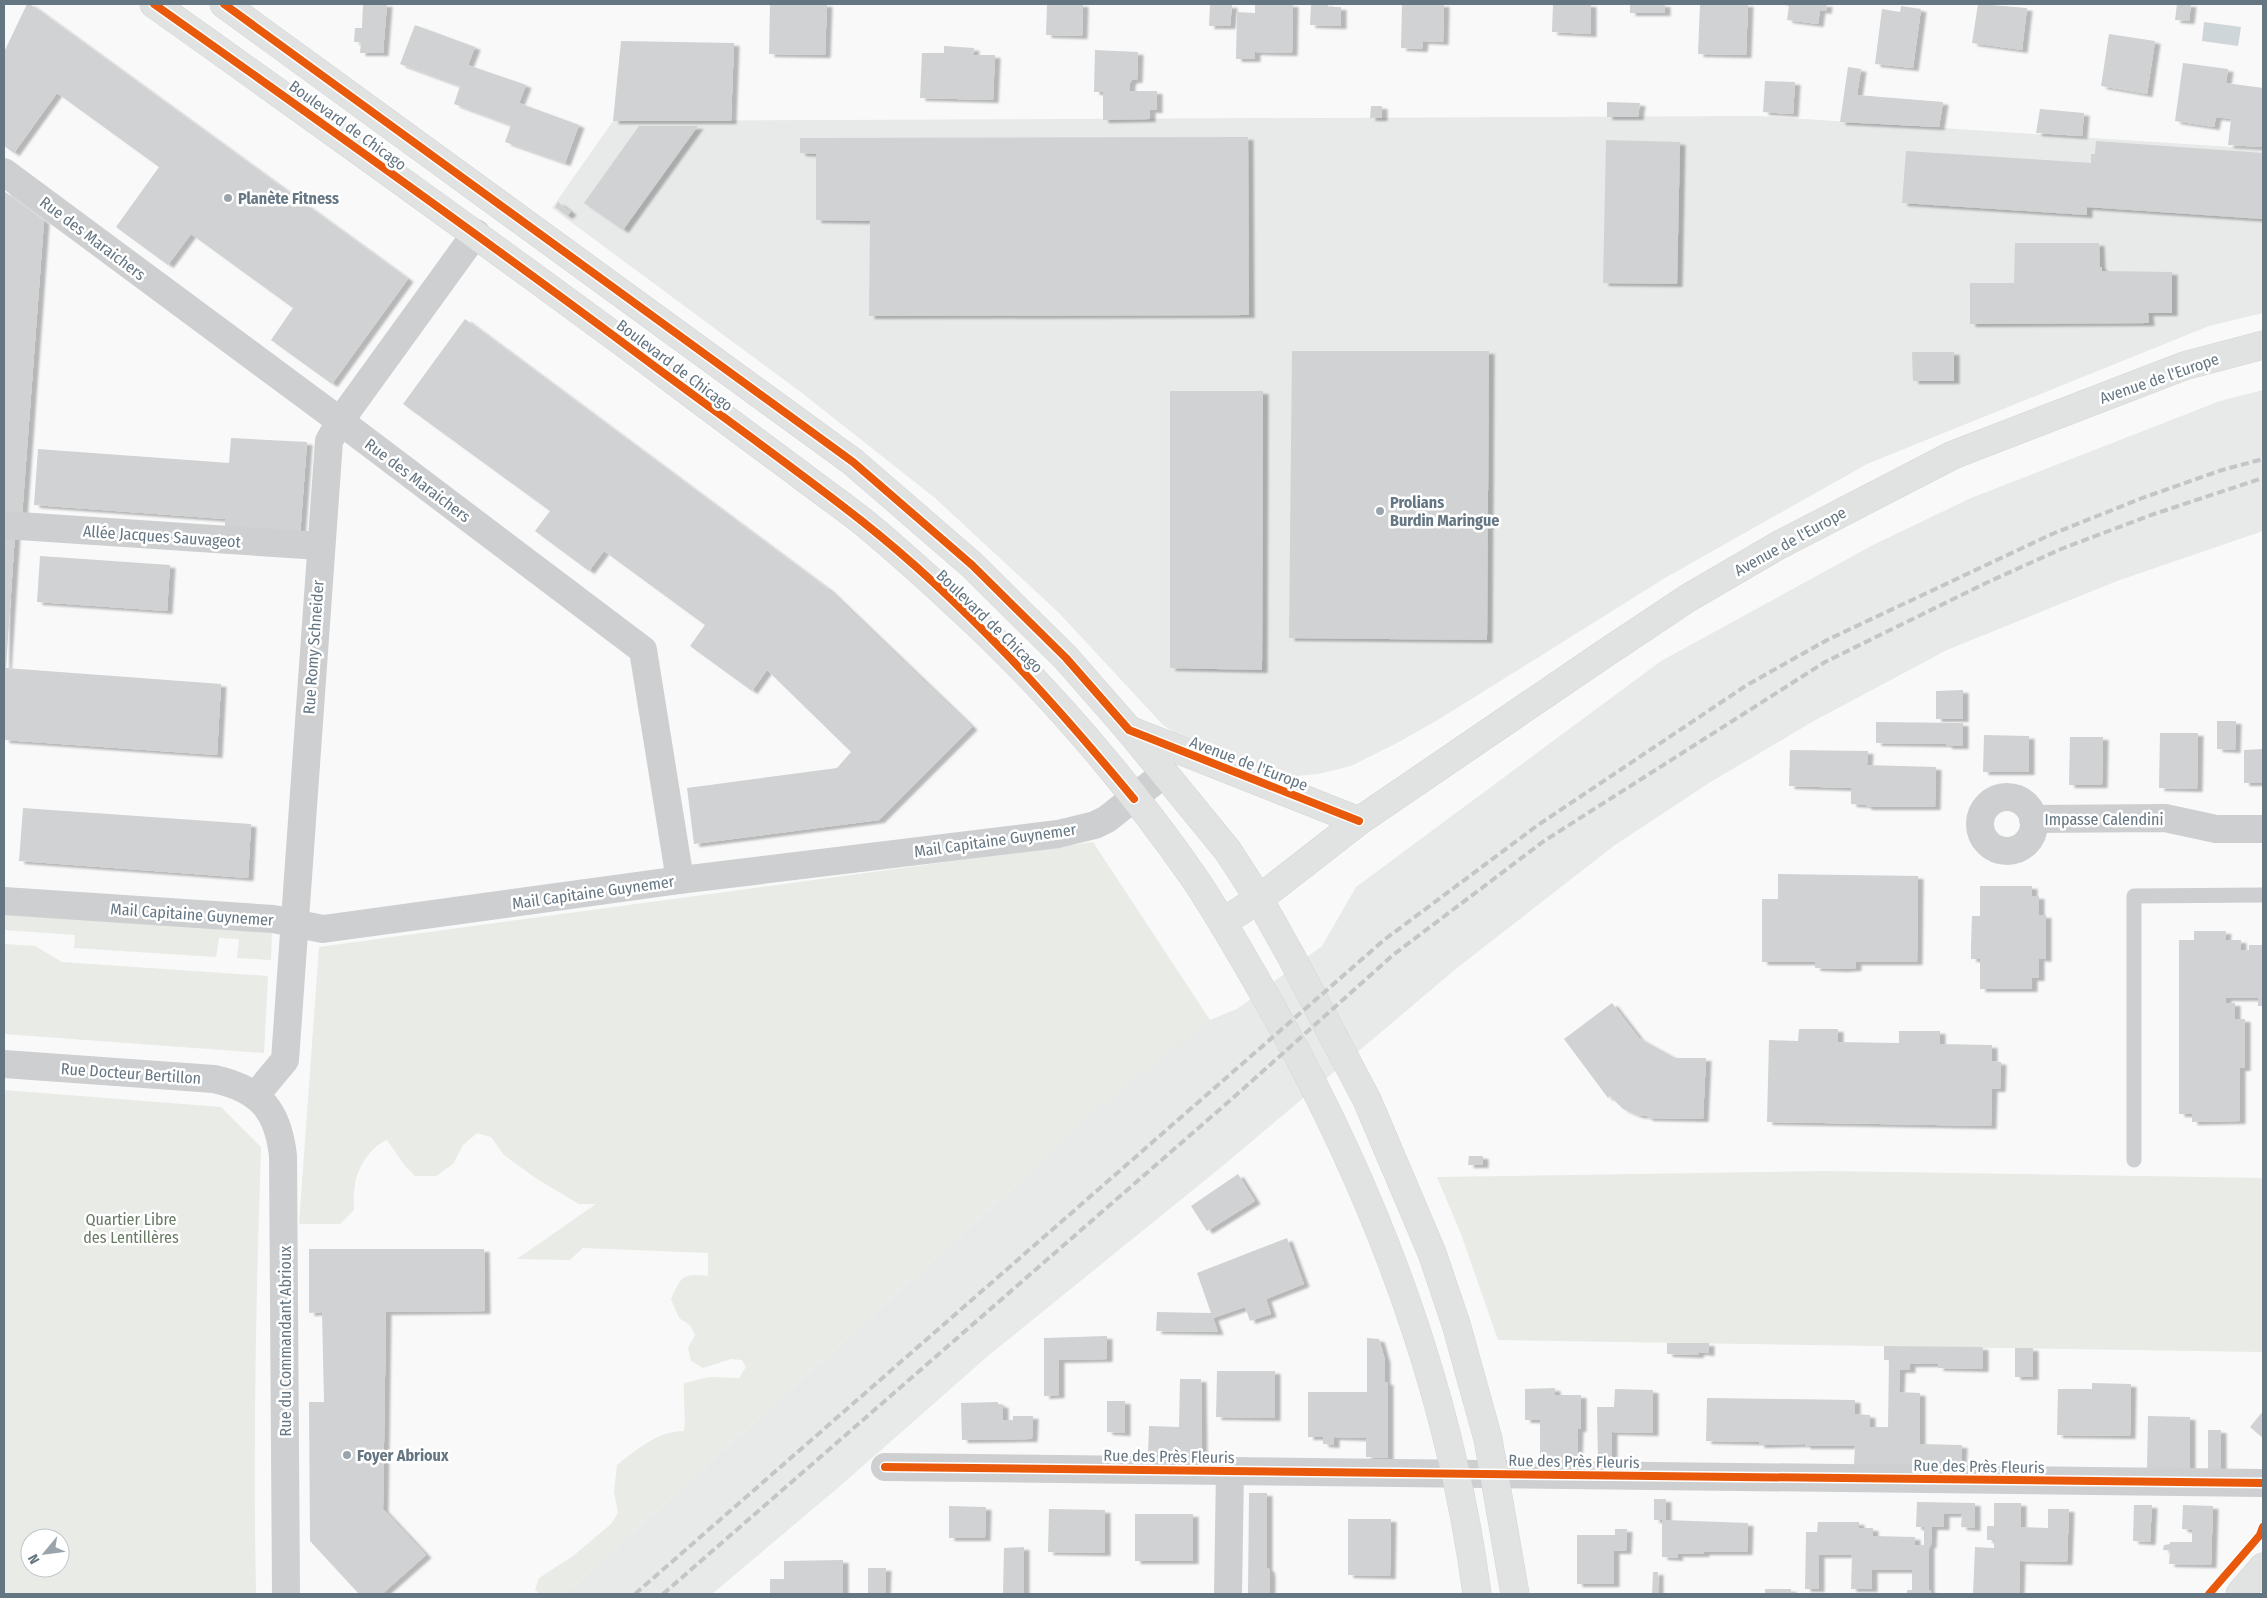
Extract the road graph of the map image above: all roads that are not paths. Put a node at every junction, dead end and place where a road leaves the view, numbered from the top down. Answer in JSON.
{"nodes":[{"id":1,"x":154,"y":4,"type":"edge"},
{"id":2,"x":224,"y":4,"type":"edge"},
{"id":3,"x":4,"y":172,"type":"edge"},
{"id":4,"x":476,"y":233,"type":"junction"},
{"id":5,"x":2263,"y":345,"type":"edge"},
{"id":6,"x":340,"y":421,"type":"junction"},
{"id":7,"x":4,"y":525,"type":"edge"},
{"id":8,"x":320,"y":546,"type":"junction"},
{"id":9,"x":1129,"y":730,"type":"junction"},
{"id":10,"x":1165,"y":774,"type":"junction"},
{"id":11,"x":1134,"y":799,"type":"junction"},
{"id":12,"x":2034,"y":819,"type":"dead end"},
{"id":13,"x":1359,"y":821,"type":"junction"},
{"id":14,"x":2263,"y":829,"type":"edge"},
{"id":15,"x":680,"y":880,"type":"junction"},
{"id":16,"x":2263,"y":895,"type":"edge"},
{"id":17,"x":1259,"y":899,"type":"junction"},
{"id":18,"x":4,"y":901,"type":"edge"},
{"id":19,"x":1223,"y":922,"type":"junction"},
{"id":20,"x":295,"y":923,"type":"junction"},
{"id":21,"x":4,"y":1064,"type":"edge"},
{"id":22,"x":255,"y":1096,"type":"junction"},
{"id":23,"x":2134,"y":1160,"type":"dead end"},
{"id":24,"x":885,"y":1466,"type":"dead end"},
{"id":25,"x":1230,"y":1470,"type":"junction"},
{"id":26,"x":1455,"y":1473,"type":"junction"},
{"id":27,"x":1495,"y":1473,"type":"junction"},
{"id":28,"x":2263,"y":1483,"type":"edge"},
{"id":29,"x":2263,"y":1568,"type":"edge"},
{"id":30,"x":286,"y":1594,"type":"edge"},
{"id":31,"x":1228,"y":1594,"type":"edge"},
{"id":32,"x":1477,"y":1594,"type":"edge"},
{"id":33,"x":1516,"y":1594,"type":"edge"},
{"id":34,"x":2240,"y":1594,"type":"edge"}],
"edges":[{"from":1,"to":4,"type":"main road","name":"Boulevard de Chicago"},
{"from":2,"to":9,"type":"main road","name":"Boulevard de Chicago"},
{"from":3,"to":6,"type":"street","name":"Rue des Maraichers"},
{"from":4,"to":6,"type":"street","name":"Rue Romy Schneider"},
{"from":4,"to":11,"type":"main road","name":"Boulevard de Chicago"},
{"from":5,"to":13,"type":"main road","name":"Avenue de l'Europe"},
{"from":6,"to":8,"type":"street","name":"Rue Romy Schneider"},
{"from":6,"to":15,"type":"street","name":"Rue des Maraichers"},
{"from":7,"to":8,"type":"street","name":"Allée Jacques Sauvageot"},
{"from":8,"to":20,"type":"street","name":"Rue Romy Schneider"},
{"from":9,"to":10,"type":"main road","name":"Boulevard de Chicago"},
{"from":9,"to":13,"type":"main road","name":"Avenue de l'Europe"},
{"from":10,"to":11,"type":"street","name":"Mail Capitaine Guynemer"},
{"from":10,"to":17,"type":"main road","name":"Boulevard de Chicago"},
{"from":11,"to":15,"type":"street","name":"Mail Capitaine Guynemer"},
{"from":11,"to":19,"type":"main road","name":"Boulevard de Chicago"},
{"from":12,"to":14,"type":"street","name":"Impasse Calendini"},
{"from":13,"to":17,"type":"main road","name":"Avenue de l'Europe"},
{"from":15,"to":20,"type":"street","name":"Mail Capitaine Guynemer"},
{"from":16,"to":23,"type":"lane"},
{"from":17,"to":19,"type":"main road","name":"Avenue de l'Europe"},
{"from":17,"to":27,"type":"main road","name":"Boulevard de Chicago"},
{"from":18,"to":20,"type":"street","name":"Mail Capitaine Guynemer"},
{"from":19,"to":26,"type":"main road","name":"Boulevard de Chicago"},
{"from":20,"to":22,"type":"street","name":"Rue Romy Schneider"},
{"from":21,"to":22,"type":"street","name":"Rue Docteur Bertillon"},
{"from":22,"to":30,"type":"street","name":"Rue du Commandant Abrioux"},
{"from":24,"to":25,"type":"street","name":"Rue des Près Fleuris"},
{"from":25,"to":26,"type":"street","name":"Rue des Près Fleuris"},
{"from":25,"to":31,"type":"street"},
{"from":26,"to":27,"type":"street","name":"Rue des Près Fleuris"},
{"from":26,"to":32,"type":"main road","name":"Boulevard de Chicago"},
{"from":27,"to":28,"type":"street","name":"Rue des Près Fleuris"},
{"from":27,"to":33,"type":"main road","name":"Boulevard de Chicago"},
{"from":29,"to":34,"type":"main road"}]}
